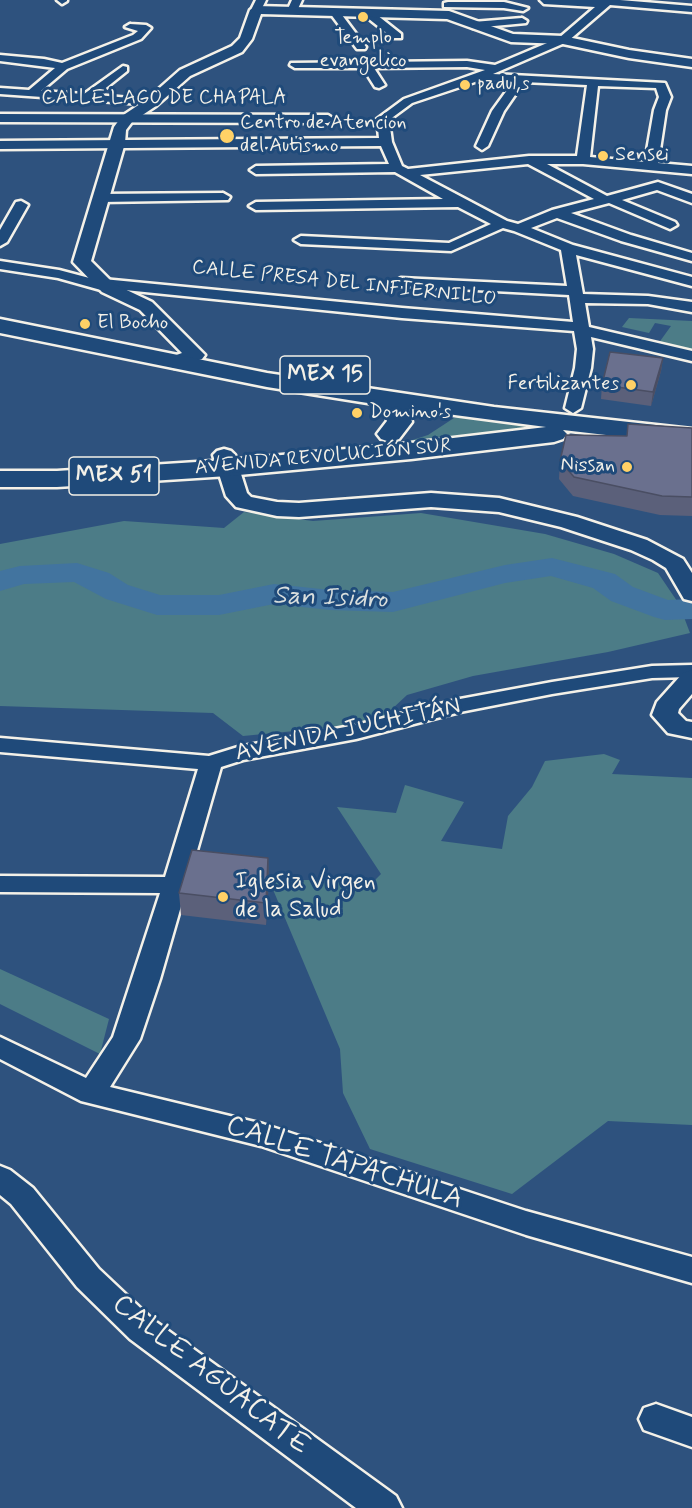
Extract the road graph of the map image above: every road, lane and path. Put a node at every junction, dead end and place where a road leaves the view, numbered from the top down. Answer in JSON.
{"nodes":[{"id":1,"x":544,"y":1,"type":"edge"},
{"id":2,"x":608,"y":2,"type":"edge"},
{"id":3,"x":259,"y":5,"type":"edge"},
{"id":4,"x":294,"y":5,"type":"edge"},
{"id":5,"x":448,"y":6,"type":"edge"},
{"id":6,"x":523,"y":8,"type":"dead end"},
{"id":7,"x":692,"y":9,"type":"edge"},
{"id":8,"x":335,"y":13,"type":"junction"},
{"id":9,"x":368,"y":13,"type":"junction"},
{"id":10,"x":522,"y":21,"type":"dead end"},
{"id":11,"x":473,"y":25,"type":"junction"},
{"id":12,"x":130,"y":27,"type":"dead end"},
{"id":13,"x":398,"y":36,"type":"dead end"},
{"id":14,"x":563,"y":40,"type":"junction"},
{"id":15,"x":361,"y":47,"type":"dead end"},
{"id":16,"x":0,"y":58,"type":"edge"},
{"id":17,"x":692,"y":63,"type":"edge"},
{"id":18,"x":295,"y":65,"type":"dead end"},
{"id":19,"x":367,"y":66,"type":"junction"},
{"id":20,"x":63,"y":67,"type":"junction"},
{"id":21,"x":496,"y":68,"type":"junction"},
{"id":22,"x":123,"y":69,"type":"dead end"},
{"id":23,"x":480,"y":77,"type":"junction"},
{"id":24,"x":521,"y":79,"type":"junction"},
{"id":25,"x":593,"y":82,"type":"junction"},
{"id":26,"x":379,"y":85,"type":"dead end"},
{"id":27,"x":0,"y":91,"type":"edge"},
{"id":28,"x":31,"y":96,"type":"junction"},
{"id":29,"x":88,"y":97,"type":"junction"},
{"id":30,"x":151,"y":103,"type":"junction"},
{"id":31,"x":0,"y":118,"type":"edge"},
{"id":32,"x":128,"y":119,"type":"junction"},
{"id":33,"x":328,"y":119,"type":"dead end"},
{"id":34,"x":19,"y":123,"type":"junction"},
{"id":35,"x":386,"y":142,"type":"junction"},
{"id":36,"x":118,"y":143,"type":"junction"},
{"id":37,"x":0,"y":145,"type":"edge"},
{"id":38,"x":482,"y":146,"type":"dead end"},
{"id":39,"x":529,"y":160,"type":"junction"},
{"id":40,"x":584,"y":160,"type":"junction"},
{"id":41,"x":651,"y":166,"type":"junction"},
{"id":42,"x":256,"y":170,"type":"dead end"},
{"id":43,"x":401,"y":170,"type":"junction"},
{"id":44,"x":692,"y":170,"type":"edge"},
{"id":45,"x":674,"y":191,"type":"junction"},
{"id":46,"x":692,"y":193,"type":"edge"},
{"id":47,"x":223,"y":197,"type":"dead end"},
{"id":48,"x":101,"y":198,"type":"junction"},
{"id":49,"x":692,"y":199,"type":"edge"},
{"id":50,"x":607,"y":200,"type":"junction"},
{"id":51,"x":460,"y":203,"type":"junction"},
{"id":52,"x":21,"y":204,"type":"dead end"},
{"id":53,"x":256,"y":206,"type":"dead end"},
{"id":54,"x":557,"y":213,"type":"junction"},
{"id":55,"x":502,"y":224,"type":"junction"},
{"id":56,"x":669,"y":225,"type":"dead end"},
{"id":57,"x":519,"y":228,"type":"junction"},
{"id":58,"x":301,"y":240,"type":"dead end"},
{"id":59,"x":0,"y":242,"type":"edge"},
{"id":60,"x":568,"y":248,"type":"junction"},
{"id":61,"x":692,"y":257,"type":"edge"},
{"id":62,"x":0,"y":265,"type":"edge"},
{"id":63,"x":401,"y":282,"type":"dead end"},
{"id":64,"x":692,"y":282,"type":"edge"},
{"id":65,"x":106,"y":285,"type":"junction"},
{"id":66,"x":575,"y":295,"type":"junction"},
{"id":67,"x":692,"y":307,"type":"edge"},
{"id":68,"x":0,"y":315,"type":"edge"},
{"id":69,"x":0,"y":326,"type":"edge"},
{"id":70,"x":581,"y":328,"type":"junction"},
{"id":71,"x":692,"y":356,"type":"edge"},
{"id":72,"x":185,"y":358,"type":"junction"},
{"id":73,"x":363,"y":395,"type":"junction"},
{"id":74,"x":451,"y":401,"type":"junction"},
{"id":75,"x":487,"y":405,"type":"junction"},
{"id":76,"x":573,"y":408,"type":"junction"},
{"id":77,"x":644,"y":417,"type":"junction"},
{"id":78,"x":692,"y":423,"type":"edge"},
{"id":79,"x":605,"y":427,"type":"junction"},
{"id":80,"x":390,"y":434,"type":"junction"},
{"id":81,"x":692,"y":437,"type":"edge"},
{"id":82,"x":490,"y":442,"type":"junction"},
{"id":83,"x":226,"y":461,"type":"junction"},
{"id":84,"x":0,"y":466,"type":"edge"},
{"id":85,"x":0,"y":479,"type":"edge"},
{"id":86,"x":692,"y":594,"type":"edge"},
{"id":87,"x":692,"y":671,"type":"edge"},
{"id":88,"x":692,"y":678,"type":"edge"},
{"id":89,"x":692,"y":730,"type":"edge"},
{"id":90,"x":0,"y":745,"type":"edge"},
{"id":91,"x":211,"y":763,"type":"junction"},
{"id":92,"x":0,"y":884,"type":"edge"},
{"id":93,"x":175,"y":885,"type":"junction"},
{"id":94,"x":0,"y":1047,"type":"edge"},
{"id":95,"x":91,"y":1093,"type":"junction"},
{"id":96,"x":0,"y":1178,"type":"edge"},
{"id":97,"x":692,"y":1270,"type":"edge"},
{"id":98,"x":656,"y":1419,"type":"dead end"},
{"id":99,"x":692,"y":1432,"type":"edge"},
{"id":100,"x":384,"y":1508,"type":"edge"}],
"edges":[{"from":1,"to":2,"type":"street"},
{"from":2,"to":7,"type":"street"},
{"from":2,"to":14,"type":"street"},
{"from":3,"to":4,"type":"street"},
{"from":3,"to":30,"type":"street"},
{"from":4,"to":8,"type":"street"},
{"from":5,"to":6,"type":"street"},
{"from":5,"to":9,"type":"street"},
{"from":5,"to":11,"type":"street"},
{"from":8,"to":9,"type":"street"},
{"from":8,"to":15,"type":"street"},
{"from":9,"to":13,"type":"street"},
{"from":10,"to":11,"type":"street"},
{"from":11,"to":14,"type":"street"},
{"from":12,"to":20,"type":"street"},
{"from":14,"to":17,"type":"street"},
{"from":14,"to":21,"type":"street"},
{"from":16,"to":20,"type":"street"},
{"from":18,"to":19,"type":"street"},
{"from":19,"to":21,"type":"street"},
{"from":19,"to":26,"type":"street"},
{"from":20,"to":28,"type":"street"},
{"from":21,"to":23,"type":"street"},
{"from":22,"to":29,"type":"street"},
{"from":23,"to":24,"type":"street"},
{"from":23,"to":35,"type":"street"},
{"from":24,"to":25,"type":"street"},
{"from":24,"to":38,"type":"street"},
{"from":25,"to":40,"type":"street"},
{"from":25,"to":41,"type":"street"},
{"from":27,"to":28,"type":"street"},
{"from":28,"to":29,"type":"street"},
{"from":28,"to":34,"type":"street"},
{"from":29,"to":30,"type":"street"},
{"from":30,"to":32,"type":"street"},
{"from":31,"to":34,"type":"street","name":"CALLE LAGO DE CHAPALA"},
{"from":32,"to":33,"type":"street","name":"CALLE LAGO DE CHAPALA"},
{"from":32,"to":34,"type":"street","name":"CALLE LAGO DE CHAPALA"},
{"from":32,"to":36,"type":"street"},
{"from":35,"to":36,"type":"street"},
{"from":35,"to":43,"type":"street"},
{"from":36,"to":37,"type":"street"},
{"from":36,"to":48,"type":"street"},
{"from":39,"to":40,"type":"street"},
{"from":39,"to":43,"type":"street"},
{"from":39,"to":50,"type":"street"},
{"from":40,"to":41,"type":"street"},
{"from":41,"to":44,"type":"street"},
{"from":42,"to":43,"type":"street"},
{"from":43,"to":51,"type":"street"},
{"from":45,"to":46,"type":"street"},
{"from":45,"to":49,"type":"street"},
{"from":45,"to":50,"type":"street"},
{"from":47,"to":48,"type":"street"},
{"from":48,"to":65,"type":"street"},
{"from":50,"to":54,"type":"street"},
{"from":50,"to":56,"type":"street"},
{"from":51,"to":53,"type":"street"},
{"from":51,"to":55,"type":"street"},
{"from":52,"to":59,"type":"street"},
{"from":54,"to":57,"type":"street"},
{"from":54,"to":61,"type":"street"},
{"from":55,"to":57,"type":"street"},
{"from":55,"to":58,"type":"street"},
{"from":57,"to":60,"type":"street"},
{"from":60,"to":64,"type":"street"},
{"from":60,"to":66,"type":"street"},
{"from":62,"to":65,"type":"street","name":"CALLE PRESA DEL INFIERNILLO"},
{"from":63,"to":66,"type":"street"},
{"from":65,"to":70,"type":"street","name":"CALLE PRESA DEL INFIERNILLO"},
{"from":65,"to":72,"type":"street"},
{"from":66,"to":67,"type":"street"},
{"from":66,"to":70,"type":"street"},
{"from":68,"to":72,"type":"main road","number":"MEX 15"},
{"from":69,"to":72,"type":"main road","number":"MEX 15"},
{"from":70,"to":71,"type":"street","name":"CALLE PRESA DEL INFIERNILLO"},
{"from":70,"to":76,"type":"street"},
{"from":72,"to":73,"type":"main road","number":"MEX 15"},
{"from":72,"to":74,"type":"main road","number":"MEX 15"},
{"from":73,"to":74,"type":"main road","number":"MEX 15"},
{"from":73,"to":80,"type":"main road"},
{"from":74,"to":75,"type":"main road","number":"MEX 15"},
{"from":74,"to":80,"type":"main road","name":"AVENIDA REVOLUCIÓN SUR","number":"MEX 51"},
{"from":75,"to":76,"type":"main road","number":"MEX 15"},
{"from":75,"to":79,"type":"main road","number":"MEX 15"},
{"from":75,"to":82,"type":"main road"},
{"from":76,"to":77,"type":"main road","number":"MEX 15"},
{"from":77,"to":78,"type":"main road","number":"MEX 15"},
{"from":77,"to":79,"type":"main road","name":"AVENIDA REVOLUCIÓN SUR","number":"MEX 51"},
{"from":79,"to":81,"type":"main road","number":"MEX 15"},
{"from":79,"to":82,"type":"main road","name":"AVENIDA REVOLUCIÓN SUR","number":"MEX 51"},
{"from":80,"to":83,"type":"main road","name":"AVENIDA REVOLUCIÓN SUR","number":"MEX 51"},
{"from":82,"to":83,"type":"main road","name":"AVENIDA REVOLUCIÓN SUR","number":"MEX 51"},
{"from":83,"to":84,"type":"main road","name":"AVENIDA REVOLUCIÓN SUR","number":"MEX 51"},
{"from":83,"to":85,"type":"main road","name":"AVENIDA REVOLUCIÓN SUR","number":"MEX 51"},
{"from":83,"to":86,"type":"street"},
{"from":87,"to":91,"type":"street","name":"AVENIDA JUCHITÁN"},
{"from":88,"to":89,"type":"street"},
{"from":90,"to":91,"type":"street"},
{"from":91,"to":93,"type":"street","name":"AVENIDA JUCHITÁN"},
{"from":92,"to":93,"type":"street"},
{"from":93,"to":95,"type":"street","name":"AVENIDA JUCHITÁN"},
{"from":94,"to":95,"type":"street","name":"CALLE TAPACHULA"},
{"from":95,"to":97,"type":"street","name":"CALLE TAPACHULA"},
{"from":96,"to":100,"type":"street","name":"CALLE AGUACATE"},
{"from":98,"to":99,"type":"street"}]}
